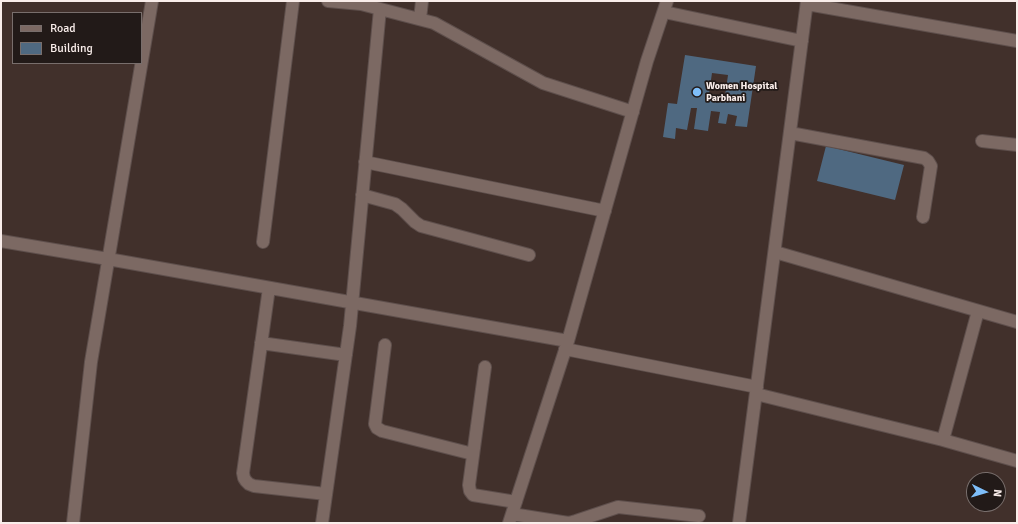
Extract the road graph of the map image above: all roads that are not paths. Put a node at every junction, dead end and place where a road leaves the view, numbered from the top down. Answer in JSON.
{"nodes":[{"id":1,"x":152,"y":1,"type":"edge"},
{"id":2,"x":293,"y":1,"type":"edge"},
{"id":3,"x":328,"y":1,"type":"edge"},
{"id":4,"x":422,"y":1,"type":"edge"},
{"id":5,"x":807,"y":3,"type":"edge"},
{"id":6,"x":666,"y":6,"type":"edge"},
{"id":7,"x":380,"y":9,"type":"junction"},
{"id":8,"x":420,"y":19,"type":"junction"},
{"id":9,"x":1017,"y":41,"type":"edge"},
{"id":10,"x":802,"y":42,"type":"junction"},
{"id":11,"x":142,"y":60,"type":"edge"},
{"id":12,"x":141,"y":64,"type":"edge"},
{"id":13,"x":633,"y":112,"type":"junction"},
{"id":14,"x":790,"y":133,"type":"junction"},
{"id":15,"x":982,"y":141,"type":"dead end"},
{"id":16,"x":1017,"y":145,"type":"edge"},
{"id":17,"x":365,"y":162,"type":"junction"},
{"id":18,"x":362,"y":195,"type":"junction"},
{"id":19,"x":605,"y":211,"type":"junction"},
{"id":20,"x":923,"y":217,"type":"dead end"},
{"id":21,"x":1,"y":241,"type":"edge"},
{"id":22,"x":263,"y":242,"type":"dead end"},
{"id":23,"x":775,"y":252,"type":"junction"},
{"id":24,"x":529,"y":255,"type":"dead end"},
{"id":25,"x":108,"y":259,"type":"junction"},
{"id":26,"x":269,"y":288,"type":"junction"},
{"id":27,"x":352,"y":303,"type":"junction"},
{"id":28,"x":978,"y":311,"type":"junction"},
{"id":29,"x":1017,"y":322,"type":"edge"},
{"id":30,"x":261,"y":343,"type":"junction"},
{"id":31,"x":385,"y":345,"type":"dead end"},
{"id":32,"x":566,"y":345,"type":"junction"},
{"id":33,"x":346,"y":355,"type":"junction"},
{"id":34,"x":485,"y":367,"type":"dead end"},
{"id":35,"x":757,"y":390,"type":"junction"},
{"id":36,"x":943,"y":440,"type":"junction"},
{"id":37,"x":473,"y":454,"type":"junction"},
{"id":38,"x":1017,"y":461,"type":"edge"},
{"id":39,"x":326,"y":494,"type":"junction"},
{"id":40,"x":516,"y":502,"type":"junction"},
{"id":41,"x":699,"y":516,"type":"dead end"},
{"id":42,"x":511,"y":519,"type":"edge"},
{"id":43,"x":73,"y":523,"type":"edge"},
{"id":44,"x":322,"y":523,"type":"edge"},
{"id":45,"x":740,"y":523,"type":"edge"}],
"edges":[{"from":1,"to":11,"type":"street"},
{"from":2,"to":22,"type":"street"},
{"from":3,"to":7,"type":"street"},
{"from":4,"to":8,"type":"street"},
{"from":5,"to":9,"type":"street"},
{"from":5,"to":10,"type":"street"},
{"from":6,"to":10,"type":"street"},
{"from":6,"to":13,"type":"street"},
{"from":7,"to":8,"type":"street"},
{"from":7,"to":17,"type":"street"},
{"from":8,"to":13,"type":"street"},
{"from":10,"to":14,"type":"street"},
{"from":12,"to":25,"type":"street"},
{"from":13,"to":19,"type":"street"},
{"from":14,"to":20,"type":"street"},
{"from":14,"to":23,"type":"street"},
{"from":15,"to":16,"type":"street"},
{"from":17,"to":18,"type":"street"},
{"from":17,"to":19,"type":"street"},
{"from":18,"to":24,"type":"street"},
{"from":18,"to":27,"type":"street"},
{"from":19,"to":32,"type":"street"},
{"from":21,"to":25,"type":"street"},
{"from":23,"to":28,"type":"street"},
{"from":23,"to":35,"type":"street"},
{"from":25,"to":26,"type":"street"},
{"from":25,"to":43,"type":"street"},
{"from":26,"to":27,"type":"street"},
{"from":26,"to":30,"type":"street"},
{"from":27,"to":32,"type":"street"},
{"from":27,"to":33,"type":"street"},
{"from":28,"to":29,"type":"street"},
{"from":28,"to":36,"type":"street"},
{"from":30,"to":33,"type":"street"},
{"from":30,"to":39,"type":"street"},
{"from":31,"to":37,"type":"street"},
{"from":32,"to":35,"type":"street"},
{"from":32,"to":40,"type":"street"},
{"from":33,"to":39,"type":"street"},
{"from":34,"to":37,"type":"street"},
{"from":35,"to":36,"type":"street"},
{"from":35,"to":45,"type":"street"},
{"from":36,"to":38,"type":"street"},
{"from":37,"to":40,"type":"street"},
{"from":39,"to":44,"type":"street"},
{"from":40,"to":42,"type":"street"},
{"from":41,"to":42,"type":"street"}]}
